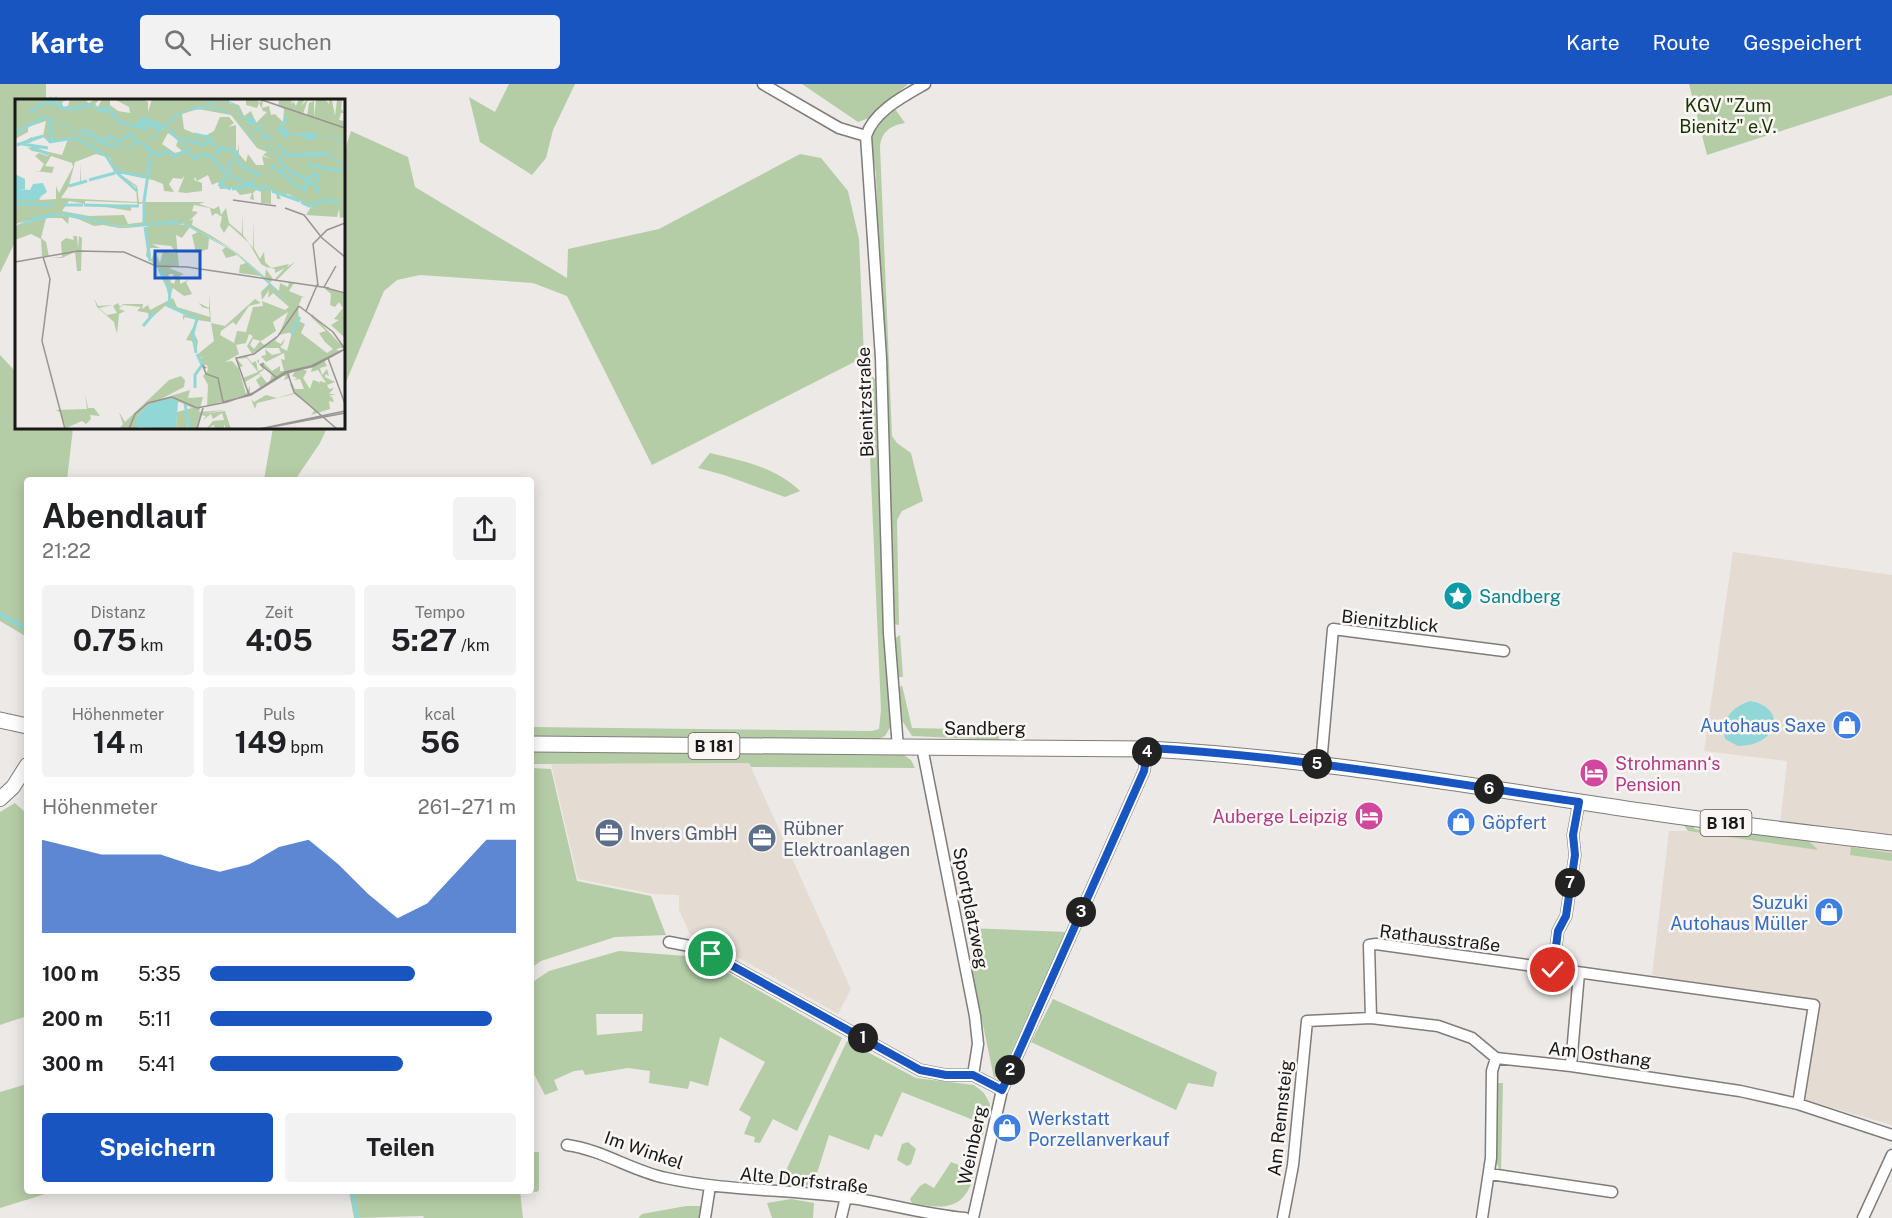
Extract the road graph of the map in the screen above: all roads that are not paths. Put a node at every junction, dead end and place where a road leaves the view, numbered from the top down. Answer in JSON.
{"nodes":[{"id":1,"x":764,"y":84,"type":"edge"},
{"id":2,"x":925,"y":84,"type":"edge"},
{"id":3,"x":866,"y":136,"type":"junction"},
{"id":4,"x":1504,"y":651,"type":"dead end"},
{"id":5,"x":0,"y":720,"type":"edge"},
{"id":6,"x":24,"y":725,"type":"edge"},
{"id":7,"x":534,"y":744,"type":"edge"},
{"id":8,"x":922,"y":747,"type":"junction"},
{"id":9,"x":898,"y":748,"type":"junction"},
{"id":10,"x":1148,"y":748,"type":"junction"},
{"id":11,"x":1321,"y":764,"type":"junction"},
{"id":12,"x":24,"y":770,"type":"edge"},
{"id":13,"x":0,"y":799,"type":"edge"},
{"id":14,"x":1579,"y":802,"type":"junction"},
{"id":15,"x":1892,"y":843,"type":"edge"},
{"id":16,"x":669,"y":942,"type":"dead end"},
{"id":17,"x":1553,"y":970,"type":"junction"},
{"id":18,"x":1579,"y":973,"type":"junction"},
{"id":19,"x":1371,"y":1018,"type":"junction"},
{"id":20,"x":1496,"y":1058,"type":"junction"},
{"id":21,"x":1571,"y":1066,"type":"junction"},
{"id":22,"x":973,"y":1075,"type":"junction"},
{"id":23,"x":1002,"y":1090,"type":"junction"},
{"id":24,"x":1798,"y":1104,"type":"junction"},
{"id":25,"x":1892,"y":1135,"type":"edge"},
{"id":26,"x":567,"y":1145,"type":"dead end"},
{"id":27,"x":1892,"y":1155,"type":"edge"},
{"id":28,"x":1490,"y":1174,"type":"junction"},
{"id":29,"x":710,"y":1186,"type":"junction"},
{"id":30,"x":1612,"y":1192,"type":"dead end"},
{"id":31,"x":846,"y":1197,"type":"junction"},
{"id":32,"x":705,"y":1218,"type":"edge"},
{"id":33,"x":841,"y":1218,"type":"edge"},
{"id":34,"x":965,"y":1218,"type":"edge"},
{"id":35,"x":973,"y":1218,"type":"edge"},
{"id":36,"x":1283,"y":1218,"type":"edge"},
{"id":37,"x":1482,"y":1218,"type":"edge"},
{"id":38,"x":1863,"y":1218,"type":"edge"}],
"edges":[{"from":1,"to":3,"type":"street"},
{"from":2,"to":3,"type":"street"},
{"from":3,"to":9,"type":"street","name":"Bienitzstraße"},
{"from":4,"to":11,"type":"street","name":"Bienitzblick"},
{"from":5,"to":6,"type":"main road"},
{"from":7,"to":9,"type":"main road","name":"Sandberg","number":"B 181"},
{"from":8,"to":9,"type":"main road","name":"Sandberg","number":"B 181"},
{"from":8,"to":10,"type":"main road","name":"Sandberg","number":"B 181"},
{"from":8,"to":22,"type":"street","name":"Sportplatzweg"},
{"from":10,"to":11,"type":"main road","name":"Sandberg","number":"B 181"},
{"from":10,"to":23,"type":"street","name":"Weinberg"},
{"from":11,"to":14,"type":"main road","name":"Sandberg","number":"B 181"},
{"from":12,"to":13,"type":"street"},
{"from":14,"to":15,"type":"main road","name":"Sandberg","number":"B 181"},
{"from":14,"to":17,"type":"street"},
{"from":16,"to":22,"type":"street"},
{"from":17,"to":18,"type":"street","name":"Rathausstraße"},
{"from":17,"to":19,"type":"street","name":"Rathausstraße"},
{"from":18,"to":21,"type":"street"},
{"from":18,"to":24,"type":"street","name":"Rathausstraße"},
{"from":19,"to":20,"type":"street"},
{"from":19,"to":36,"type":"street","name":"Am Rennsteig"},
{"from":20,"to":21,"type":"street","name":"Am Osthang"},
{"from":20,"to":28,"type":"street"},
{"from":21,"to":24,"type":"street","name":"Am Osthang"},
{"from":22,"to":23,"type":"street"},
{"from":23,"to":35,"type":"street","name":"Weinberg"},
{"from":24,"to":25,"type":"street","name":"Am Osthang"},
{"from":26,"to":29,"type":"street","name":"Im Winkel"},
{"from":27,"to":38,"type":"street"},
{"from":28,"to":30,"type":"street"},
{"from":28,"to":37,"type":"street"},
{"from":29,"to":31,"type":"street","name":"Alte Dorfstraße"},
{"from":29,"to":32,"type":"street"},
{"from":31,"to":33,"type":"street"},
{"from":31,"to":34,"type":"street","name":"Alte Dorfstraße"}]}
